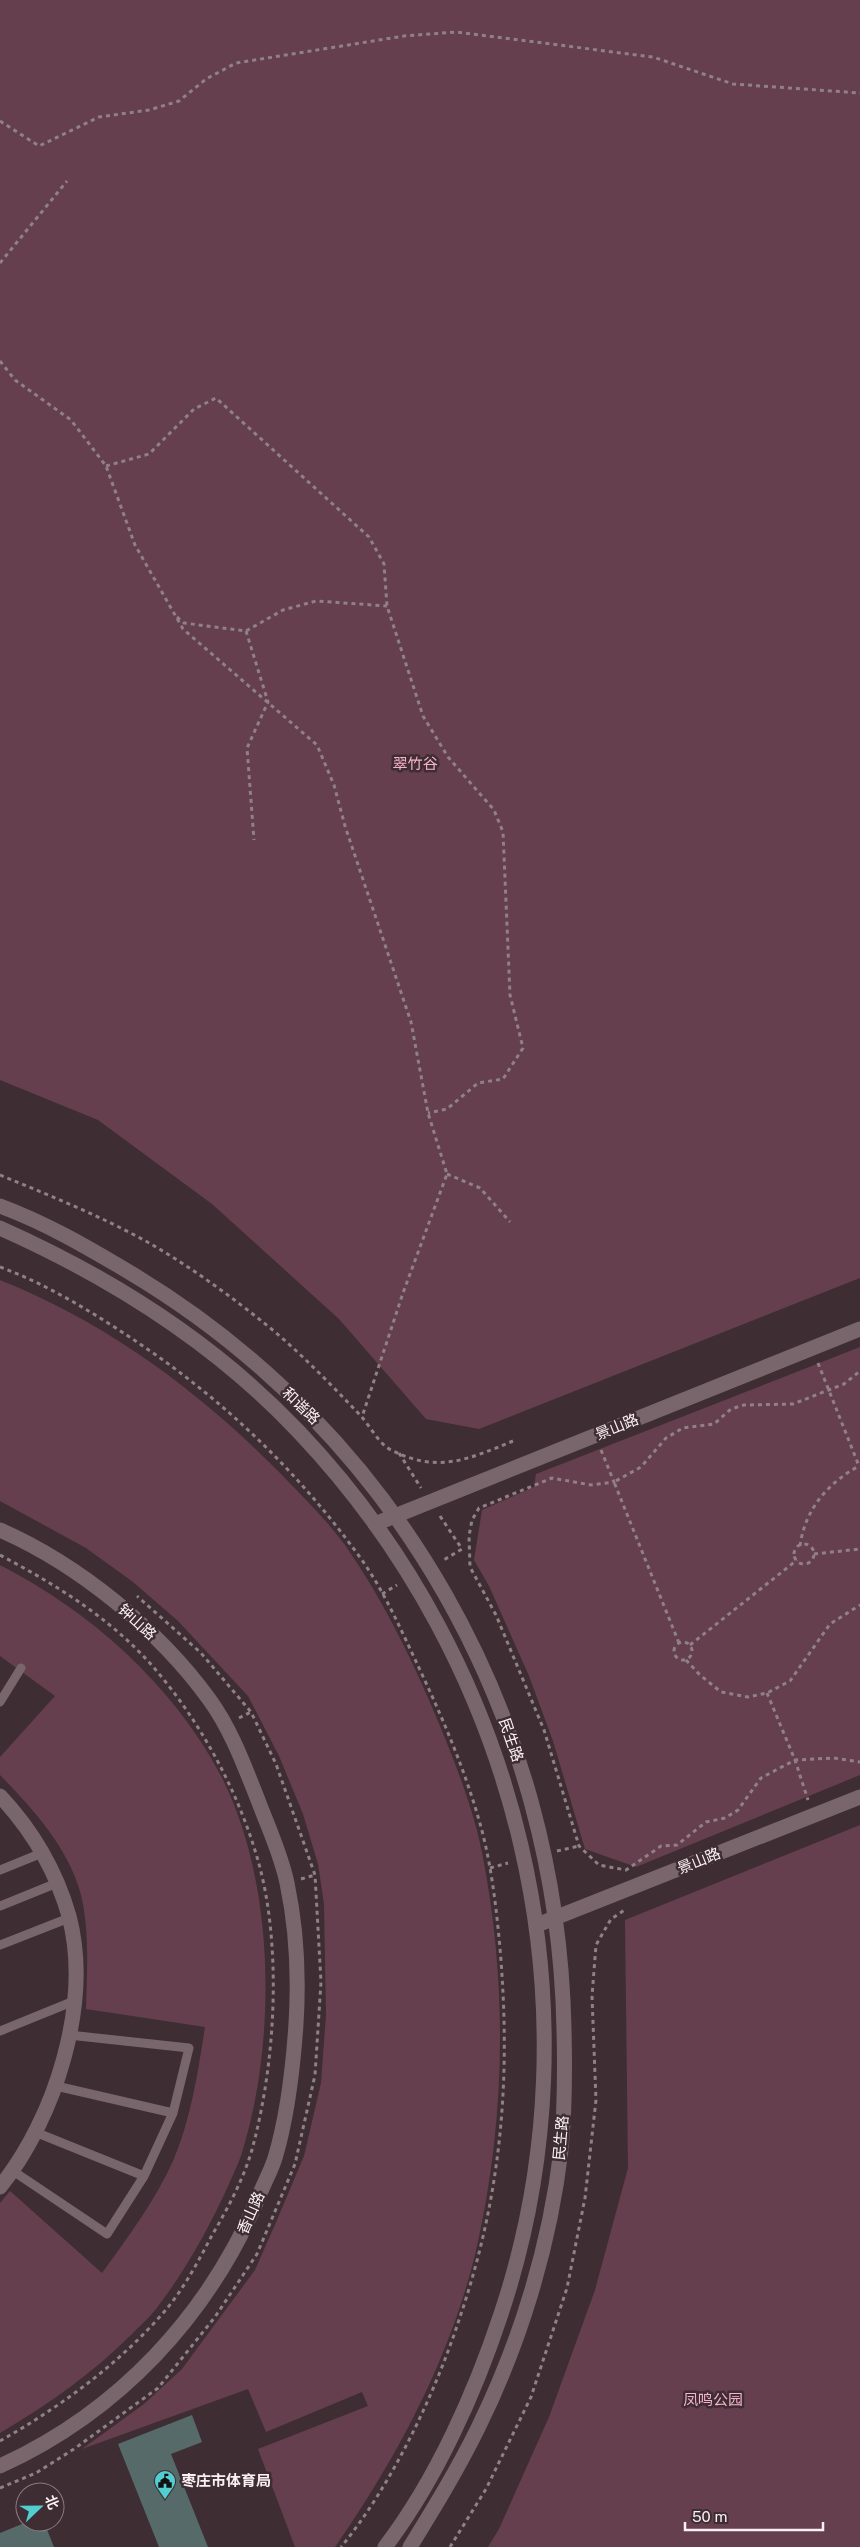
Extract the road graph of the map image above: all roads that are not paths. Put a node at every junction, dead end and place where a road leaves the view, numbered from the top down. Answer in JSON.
{"nodes":[{"id":1,"x":0,"y":1206,"type":"edge"},
{"id":2,"x":0,"y":1228,"type":"edge"},
{"id":3,"x":860,"y":1329,"type":"edge"},
{"id":4,"x":395,"y":1516,"type":"junction"},
{"id":5,"x":375,"y":1524,"type":"junction"},
{"id":6,"x":0,"y":1530,"type":"edge"},
{"id":7,"x":21,"y":1668,"type":"dead end"},
{"id":8,"x":0,"y":1702,"type":"edge"},
{"id":9,"x":500,"y":1707,"type":"joint"},
{"id":10,"x":481,"y":1715,"type":"joint"},
{"id":11,"x":0,"y":1796,"type":"edge"},
{"id":12,"x":860,"y":1797,"type":"edge"},
{"id":13,"x":42,"y":1853,"type":"junction"},
{"id":14,"x":280,"y":1857,"type":"joint"},
{"id":15,"x":0,"y":1870,"type":"edge"},
{"id":16,"x":58,"y":1883,"type":"junction"},
{"id":17,"x":0,"y":1906,"type":"edge"},
{"id":18,"x":69,"y":1918,"type":"junction"},
{"id":19,"x":557,"y":1918,"type":"junction"},
{"id":20,"x":537,"y":1925,"type":"junction"},
{"id":21,"x":0,"y":1945,"type":"edge"},
{"id":22,"x":74,"y":2001,"type":"junction"},
{"id":23,"x":0,"y":2031,"type":"edge"},
{"id":24,"x":69,"y":2035,"type":"junction"},
{"id":25,"x":56,"y":2086,"type":"junction"},
{"id":26,"x":173,"y":2113,"type":"junction"},
{"id":27,"x":35,"y":2132,"type":"junction"},
{"id":28,"x":13,"y":2171,"type":"junction"},
{"id":29,"x":144,"y":2176,"type":"junction"},
{"id":30,"x":0,"y":2187,"type":"edge"},
{"id":31,"x":0,"y":2466,"type":"edge"},
{"id":32,"x":385,"y":2547,"type":"edge"},
{"id":33,"x":410,"y":2547,"type":"edge"}],
"edges":[{"from":1,"to":4,"type":"main road","name":"和谐路"},
{"from":2,"to":5,"type":"main road","name":"和谐路"},
{"from":3,"to":4,"type":"main road","name":"景山路"},
{"from":4,"to":5,"type":"main road","name":"景山路"},
{"from":4,"to":9,"type":"main road","name":"和谐路"},
{"from":5,"to":10,"type":"main road","name":"和谐路"},
{"from":6,"to":14,"type":"main road","name":"钟山路"},
{"from":7,"to":8,"type":"lane"},
{"from":9,"to":19,"type":"main road","name":"民生路"},
{"from":10,"to":20,"type":"main road","name":"民生路"},
{"from":11,"to":13,"type":"main road"},
{"from":12,"to":19,"type":"main road","name":"景山路"},
{"from":13,"to":15,"type":"lane"},
{"from":13,"to":16,"type":"main road"},
{"from":14,"to":31,"type":"main road","name":"香山路"},
{"from":16,"to":17,"type":"lane"},
{"from":16,"to":18,"type":"main road"},
{"from":18,"to":21,"type":"lane"},
{"from":18,"to":22,"type":"main road"},
{"from":19,"to":20,"type":"main road","name":"景山路"},
{"from":19,"to":33,"type":"main road","name":"民生路"},
{"from":20,"to":32,"type":"main road","name":"民生路"},
{"from":22,"to":23,"type":"lane"},
{"from":22,"to":24,"type":"main road"},
{"from":24,"to":25,"type":"main road"},
{"from":24,"to":26,"type":"lane"},
{"from":25,"to":26,"type":"lane"},
{"from":25,"to":27,"type":"main road"},
{"from":26,"to":29,"type":"lane"},
{"from":27,"to":28,"type":"main road"},
{"from":27,"to":29,"type":"lane"},
{"from":28,"to":29,"type":"lane"},
{"from":28,"to":30,"type":"main road"}]}
